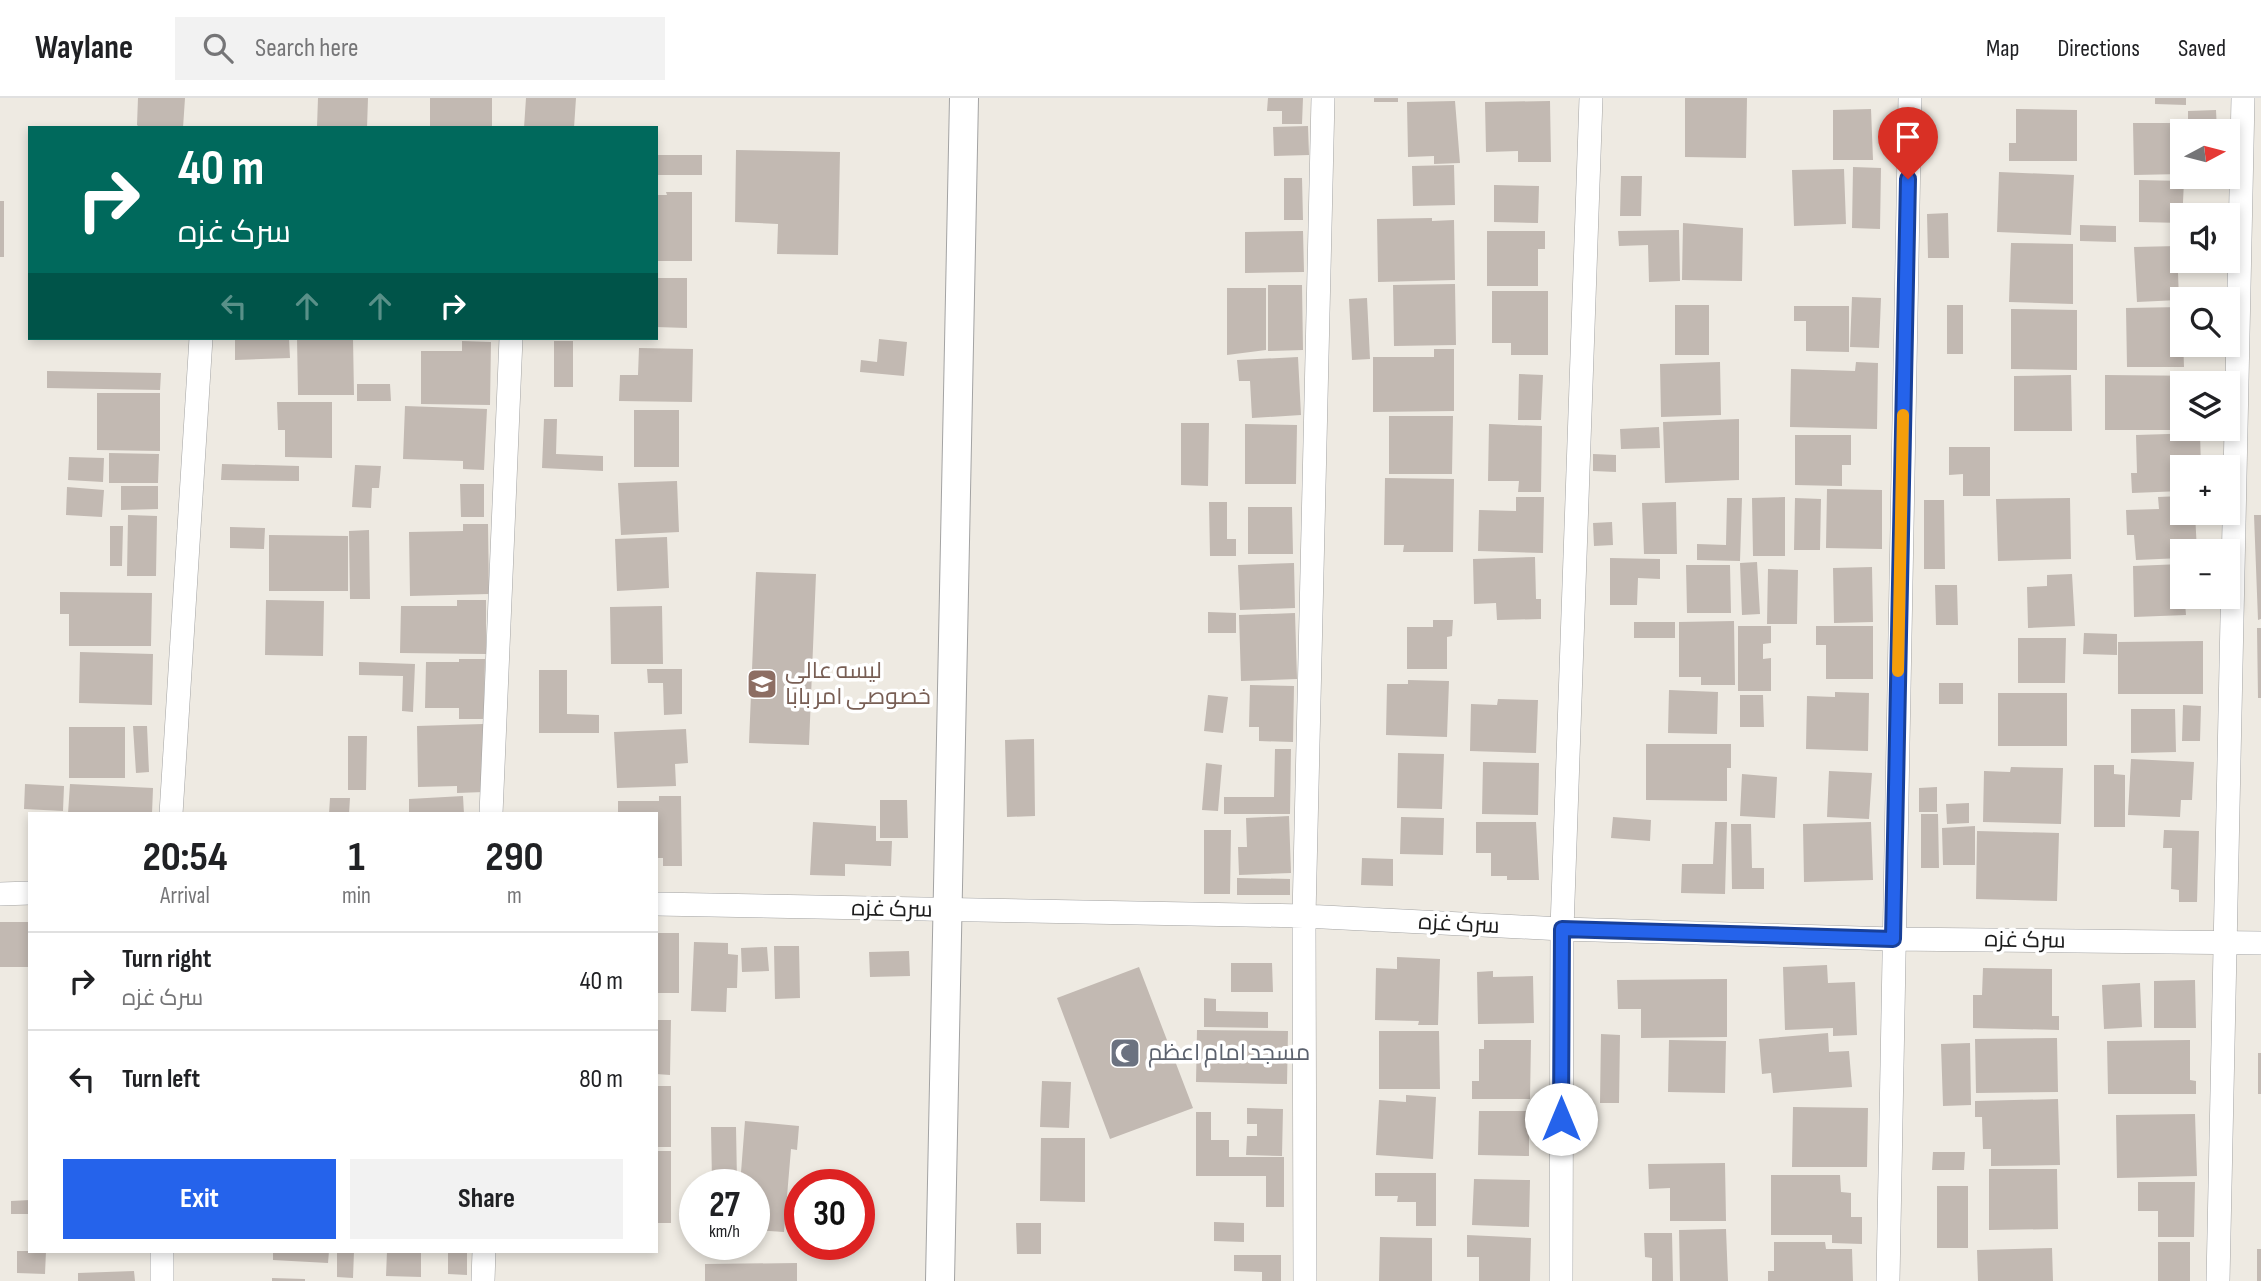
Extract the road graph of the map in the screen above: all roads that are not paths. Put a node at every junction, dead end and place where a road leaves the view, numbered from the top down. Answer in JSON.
{"nodes":[{"id":1,"x":964,"y":98,"type":"edge"},
{"id":2,"x":1323,"y":98,"type":"edge"},
{"id":3,"x":1591,"y":98,"type":"edge"},
{"id":4,"x":1910,"y":98,"type":"edge"},
{"id":5,"x":2243,"y":98,"type":"edge"},
{"id":6,"x":201,"y":340,"type":"edge"},
{"id":7,"x":511,"y":340,"type":"edge"},
{"id":8,"x":171,"y":812,"type":"edge"},
{"id":9,"x":491,"y":812,"type":"edge"},
{"id":10,"x":28,"y":893,"type":"edge"},
{"id":11,"x":0,"y":894,"type":"edge"},
{"id":12,"x":658,"y":904,"type":"edge"},
{"id":13,"x":947,"y":911,"type":"junction"},
{"id":14,"x":1304,"y":916,"type":"junction"},
{"id":15,"x":1562,"y":929,"type":"junction"},
{"id":16,"x":1893,"y":939,"type":"junction"},
{"id":17,"x":2227,"y":942,"type":"junction"},
{"id":18,"x":2261,"y":943,"type":"edge"},
{"id":19,"x":162,"y":1253,"type":"edge"},
{"id":20,"x":484,"y":1253,"type":"edge"},
{"id":21,"x":162,"y":1281,"type":"edge"},
{"id":22,"x":484,"y":1281,"type":"edge"},
{"id":23,"x":940,"y":1281,"type":"edge"},
{"id":24,"x":1305,"y":1281,"type":"edge"},
{"id":25,"x":1560,"y":1281,"type":"edge"},
{"id":26,"x":1888,"y":1281,"type":"edge"},
{"id":27,"x":2218,"y":1281,"type":"edge"}],
"edges":[{"from":1,"to":13,"type":"street"},
{"from":2,"to":14,"type":"street"},
{"from":3,"to":15,"type":"street"},
{"from":4,"to":16,"type":"street"},
{"from":5,"to":17,"type":"street"},
{"from":6,"to":8,"type":"street"},
{"from":7,"to":9,"type":"street"},
{"from":10,"to":11,"type":"street"},
{"from":12,"to":13,"type":"street","name":"سرک غزه"},
{"from":13,"to":14,"type":"street","name":"سرک غزه"},
{"from":13,"to":23,"type":"street"},
{"from":14,"to":15,"type":"street","name":"سرک غزه"},
{"from":14,"to":24,"type":"street"},
{"from":15,"to":16,"type":"street","name":"سرک غزه"},
{"from":15,"to":25,"type":"street"},
{"from":16,"to":17,"type":"street","name":"سرک غزه"},
{"from":16,"to":26,"type":"street"},
{"from":17,"to":18,"type":"street","name":"سرک غزه"},
{"from":17,"to":27,"type":"street"},
{"from":19,"to":21,"type":"street"},
{"from":20,"to":22,"type":"street"}]}
